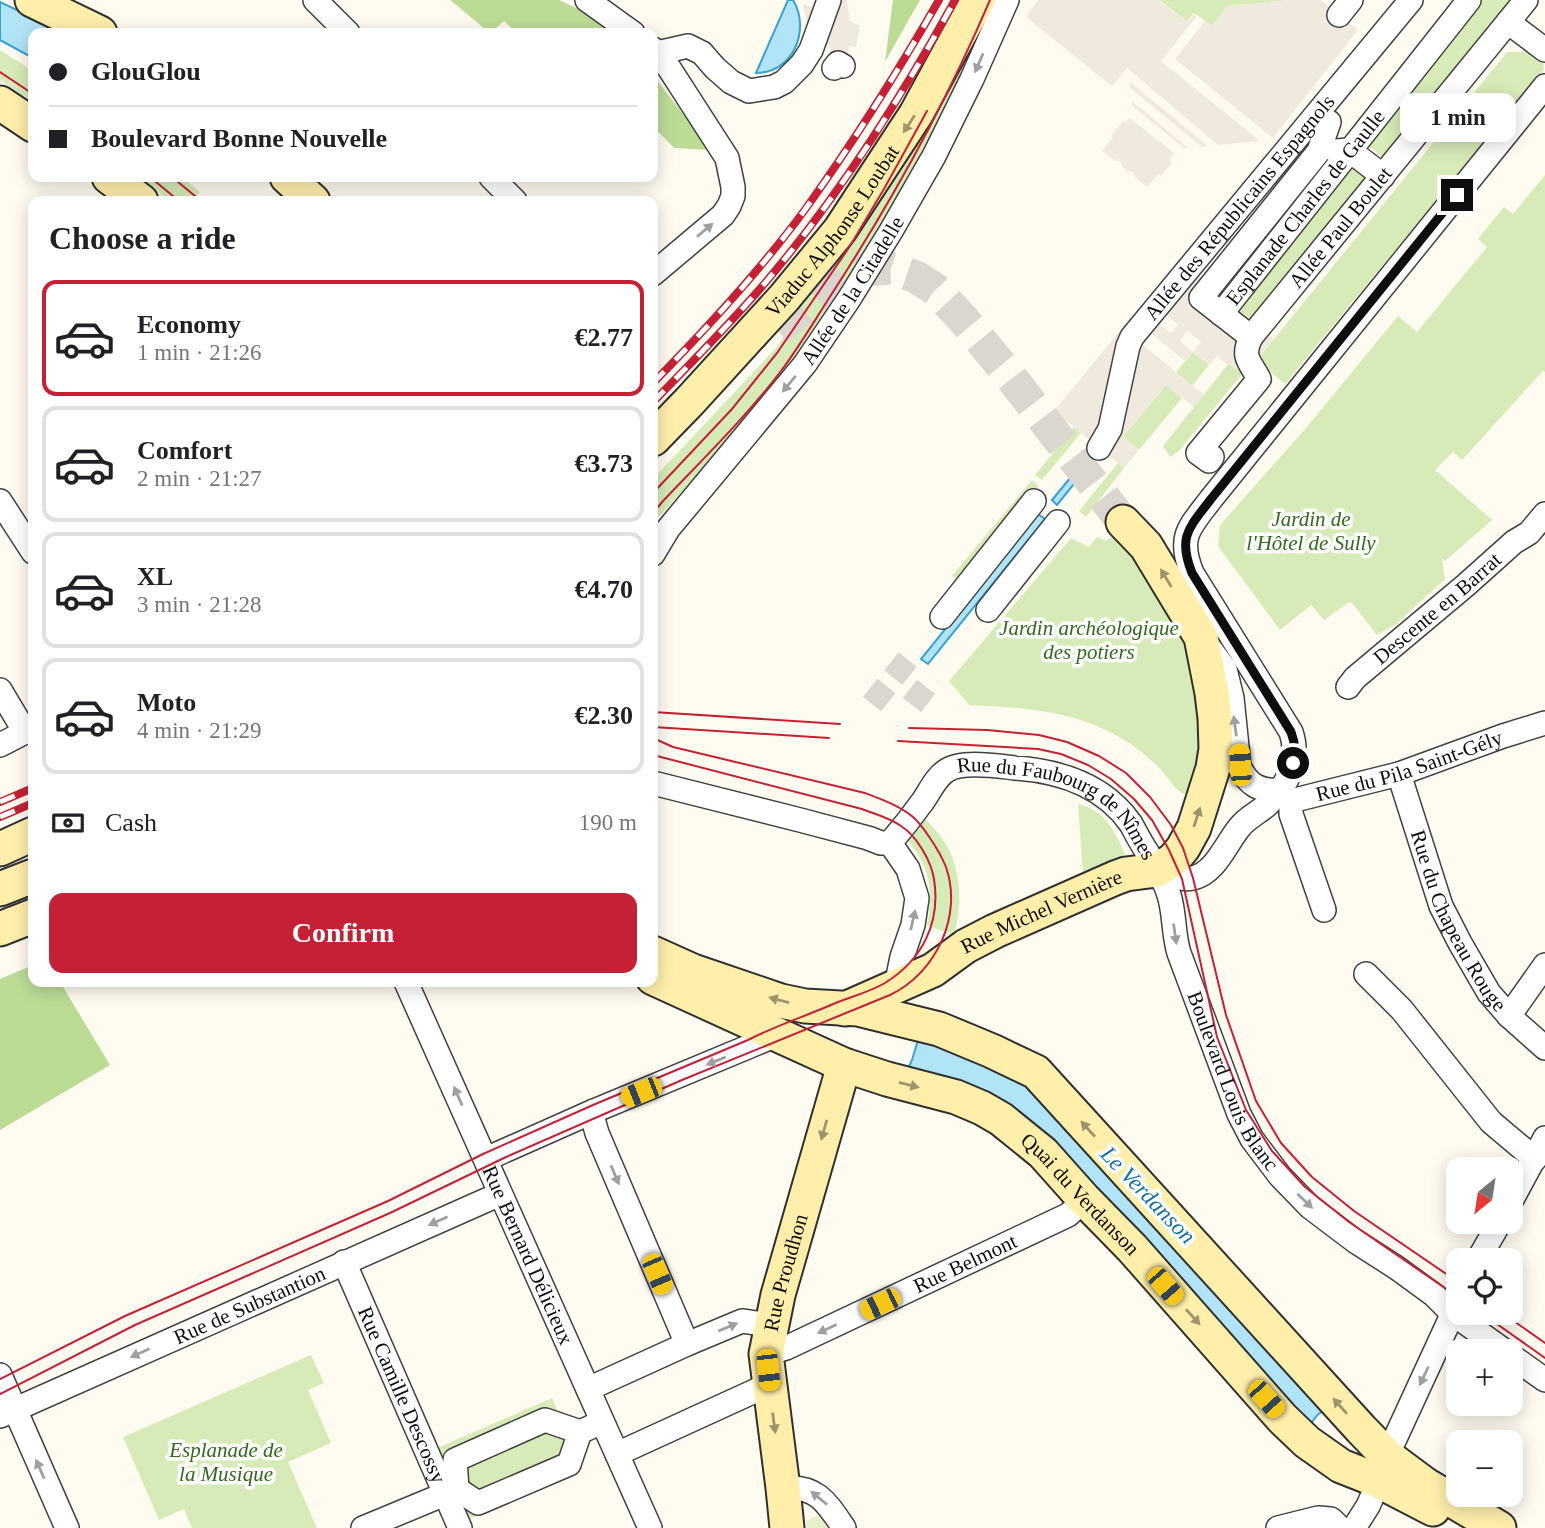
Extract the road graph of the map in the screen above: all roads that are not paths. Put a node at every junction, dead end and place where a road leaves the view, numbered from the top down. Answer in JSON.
{"nodes":[{"id":1,"x":32,"y":0,"type":"edge"},
{"id":2,"x":315,"y":0,"type":"edge"},
{"id":3,"x":587,"y":0,"type":"edge"},
{"id":4,"x":829,"y":0,"type":"edge"},
{"id":5,"x":978,"y":0,"type":"edge"},
{"id":6,"x":1006,"y":0,"type":"edge"},
{"id":7,"x":1411,"y":0,"type":"edge"},
{"id":8,"x":1469,"y":0,"type":"edge"},
{"id":9,"x":1526,"y":0,"type":"edge"},
{"id":10,"x":1508,"y":22,"type":"junction"},
{"id":11,"x":90,"y":28,"type":"edge"},
{"id":12,"x":343,"y":28,"type":"edge"},
{"id":13,"x":626,"y":28,"type":"edge"},
{"id":14,"x":1545,"y":50,"type":"edge"},
{"id":15,"x":658,"y":51,"type":"edge"},
{"id":16,"x":658,"y":55,"type":"edge"},
{"id":17,"x":1545,"y":86,"type":"edge"},
{"id":18,"x":0,"y":103,"type":"edge"},
{"id":19,"x":28,"y":122,"type":"edge"},
{"id":20,"x":1329,"y":122,"type":"dead end"},
{"id":21,"x":1349,"y":150,"type":"junction"},
{"id":22,"x":1319,"y":151,"type":"junction"},
{"id":23,"x":1382,"y":176,"type":"junction"},
{"id":24,"x":116,"y":182,"type":"edge"},
{"id":25,"x":292,"y":182,"type":"edge"},
{"id":26,"x":496,"y":182,"type":"edge"},
{"id":27,"x":134,"y":196,"type":"edge"},
{"id":28,"x":308,"y":196,"type":"edge"},
{"id":29,"x":510,"y":196,"type":"edge"},
{"id":30,"x":658,"y":270,"type":"edge"},
{"id":31,"x":1221,"y":314,"type":"junction"},
{"id":32,"x":777,"y":329,"type":"tunnel mouth"},
{"id":33,"x":1255,"y":332,"type":"junction"},
{"id":34,"x":658,"y":434,"type":"edge"},
{"id":35,"x":1101,"y":444,"type":"dead end"},
{"id":36,"x":658,"y":455,"type":"edge"},
{"id":37,"x":1212,"y":457,"type":"dead end"},
{"id":38,"x":0,"y":501,"type":"edge"},
{"id":39,"x":1034,"y":501,"type":"dead end"},
{"id":40,"x":1545,"y":514,"type":"edge"},
{"id":41,"x":1058,"y":522,"type":"dead end"},
{"id":42,"x":1123,"y":522,"type":"tunnel mouth"},
{"id":43,"x":1537,"y":540,"type":"edge"},
{"id":44,"x":28,"y":544,"type":"edge"},
{"id":45,"x":658,"y":546,"type":"edge"},
{"id":46,"x":988,"y":610,"type":"dead end"},
{"id":47,"x":942,"y":617,"type":"dead end"},
{"id":48,"x":1201,"y":637,"type":"junction"},
{"id":49,"x":1348,"y":687,"type":"dead end"},
{"id":50,"x":0,"y":690,"type":"edge"},
{"id":51,"x":1544,"y":726,"type":"edge"},
{"id":52,"x":28,"y":729,"type":"edge"},
{"id":53,"x":28,"y":731,"type":"edge"},
{"id":54,"x":0,"y":745,"type":"edge"},
{"id":55,"x":1399,"y":775,"type":"junction"},
{"id":56,"x":658,"y":784,"type":"edge"},
{"id":57,"x":1286,"y":796,"type":"junction"},
{"id":58,"x":28,"y":836,"type":"edge"},
{"id":59,"x":890,"y":843,"type":"junction"},
{"id":60,"x":0,"y":849,"type":"edge"},
{"id":61,"x":1157,"y":870,"type":"junction"},
{"id":62,"x":28,"y":878,"type":"edge"},
{"id":63,"x":0,"y":889,"type":"edge"},
{"id":64,"x":1324,"y":910,"type":"dead end"},
{"id":65,"x":28,"y":918,"type":"edge"},
{"id":66,"x":0,"y":929,"type":"edge"},
{"id":67,"x":658,"y":955,"type":"edge"},
{"id":68,"x":1545,"y":965,"type":"edge"},
{"id":69,"x":933,"y":970,"type":"junction"},
{"id":70,"x":1366,"y":974,"type":"dead end"},
{"id":71,"x":658,"y":980,"type":"edge"},
{"id":72,"x":896,"y":986,"type":"junction"},
{"id":73,"x":408,"y":987,"type":"edge"},
{"id":74,"x":846,"y":1009,"type":"junction"},
{"id":75,"x":1509,"y":1016,"type":"junction"},
{"id":76,"x":939,"y":1028,"type":"junction"},
{"id":77,"x":779,"y":1034,"type":"junction"},
{"id":78,"x":1545,"y":1048,"type":"edge"},
{"id":79,"x":844,"y":1065,"type":"junction"},
{"id":80,"x":594,"y":1111,"type":"junction"},
{"id":81,"x":1545,"y":1138,"type":"edge"},
{"id":82,"x":486,"y":1159,"type":"junction"},
{"id":83,"x":1535,"y":1159,"type":"junction"},
{"id":84,"x":1523,"y":1180,"type":"edge"},
{"id":85,"x":500,"y":1194,"type":"junction"},
{"id":86,"x":1084,"y":1199,"type":"junction"},
{"id":87,"x":344,"y":1262,"type":"junction"},
{"id":88,"x":1446,"y":1302,"type":"edge"},
{"id":89,"x":1447,"y":1325,"type":"edge"},
{"id":90,"x":1474,"y":1325,"type":"edge"},
{"id":91,"x":1490,"y":1339,"type":"edge"},
{"id":92,"x":687,"y":1344,"type":"junction"},
{"id":93,"x":769,"y":1355,"type":"junction"},
{"id":94,"x":1523,"y":1364,"type":"edge"},
{"id":95,"x":0,"y":1375,"type":"edge"},
{"id":96,"x":1545,"y":1380,"type":"edge"},
{"id":97,"x":589,"y":1389,"type":"junction"},
{"id":98,"x":7,"y":1413,"type":"edge"},
{"id":99,"x":602,"y":1422,"type":"junction"},
{"id":100,"x":580,"y":1432,"type":"junction"},
{"id":101,"x":617,"y":1454,"type":"junction"},
{"id":102,"x":1383,"y":1468,"type":"junction"},
{"id":103,"x":783,"y":1488,"type":"junction"},
{"id":104,"x":451,"y":1491,"type":"junction"},
{"id":105,"x":67,"y":1528,"type":"edge"},
{"id":106,"x":363,"y":1528,"type":"edge"},
{"id":107,"x":460,"y":1528,"type":"edge"},
{"id":108,"x":650,"y":1528,"type":"edge"},
{"id":109,"x":787,"y":1528,"type":"edge"},
{"id":110,"x":844,"y":1528,"type":"edge"},
{"id":111,"x":1278,"y":1528,"type":"edge"},
{"id":112,"x":1340,"y":1528,"type":"edge"},
{"id":113,"x":1354,"y":1528,"type":"edge"},
{"id":114,"x":1466,"y":1528,"type":"edge"},
{"id":115,"x":1499,"y":1528,"type":"edge"}],
"edges":[{"from":1,"to":11,"type":"main road"},
{"from":2,"to":12,"type":"street"},
{"from":3,"to":13,"type":"street"},
{"from":4,"to":15,"type":"street"},
{"from":5,"to":34,"type":"main road","name":"Viaduc Alphonse Loubat","one_way":true},
{"from":6,"to":45,"type":"street","name":"Allée de la Citadelle","one_way":true},
{"from":7,"to":35,"type":"street","name":"Allée des Républicains Espagnols"},
{"from":8,"to":21,"type":"street","name":"Esplanade Charles de Gaulle"},
{"from":9,"to":10,"type":"street","name":"Allée Paul Boulet"},
{"from":10,"to":14,"type":"street"},
{"from":10,"to":23,"type":"street","name":"Allée Paul Boulet"},
{"from":30,"to":16,"type":"street","one_way":true},
{"from":17,"to":57,"type":"street"},
{"from":18,"to":19,"type":"main road"},
{"from":20,"to":22,"type":"street"},
{"from":21,"to":22,"type":"street","name":"Allée des Républicains Espagnols"},
{"from":21,"to":23,"type":"street"},
{"from":21,"to":31,"type":"street","name":"Esplanade Charles de Gaulle"},
{"from":22,"to":31,"type":"street","name":"Allée des Républicains Espagnols"},
{"from":23,"to":33,"type":"street","name":"Allée Paul Boulet"},
{"from":24,"to":27,"type":"main road"},
{"from":25,"to":28,"type":"main road"},
{"from":26,"to":29,"type":"street"},
{"from":31,"to":33,"type":"street","name":"Allée des Républicains Espagnols"},
{"from":32,"to":36,"type":"main road"},
{"from":33,"to":37,"type":"street"},
{"from":38,"to":44,"type":"street"},
{"from":39,"to":47,"type":"street"},
{"from":40,"to":43,"type":"street","name":"Descente en Barrat"},
{"from":41,"to":46,"type":"street"},
{"from":48,"to":42,"type":"main road","one_way":true},
{"from":43,"to":49,"type":"street","name":"Descente en Barrat"},
{"from":57,"to":48,"type":"street","one_way":true},
{"from":61,"to":48,"type":"main road","one_way":true},
{"from":50,"to":52,"type":"street"},
{"from":51,"to":55,"type":"street","name":"Rue du Pila Saint-Gély"},
{"from":53,"to":54,"type":"street"},
{"from":55,"to":57,"type":"street","name":"Rue du Pila Saint-Gély"},
{"from":55,"to":75,"type":"street","name":"Rue du Chapeau Rouge"},
{"from":56,"to":59,"type":"street"},
{"from":57,"to":61,"type":"street"},
{"from":57,"to":64,"type":"street"},
{"from":58,"to":60,"type":"main road"},
{"from":59,"to":61,"type":"street","name":"Rue du Faubourg de Nîmes"},
{"from":72,"to":59,"type":"street","one_way":true},
{"from":61,"to":69,"type":"main road","name":"Rue Michel Vernière"},
{"from":61,"to":88,"type":"street","name":"Boulevard Louis Blanc","one_way":true},
{"from":62,"to":63,"type":"main road"},
{"from":65,"to":66,"type":"main road"},
{"from":74,"to":67,"type":"main road","name":"Quai du Verdanson","one_way":true},
{"from":68,"to":75,"type":"street"},
{"from":69,"to":72,"type":"main road","name":"Rue Michel Vernière"},
{"from":69,"to":76,"type":"main road"},
{"from":70,"to":83,"type":"street"},
{"from":71,"to":77,"type":"main road","name":"Quai du Verdanson"},
{"from":72,"to":74,"type":"main road","name":"Rue Michel Vernière"},
{"from":82,"to":73,"type":"street","name":"Rue Bernard Délicieux","one_way":true},
{"from":74,"to":76,"type":"main road","name":"Quai du Verdanson"},
{"from":74,"to":77,"type":"main road","name":"Quai du Verdanson"},
{"from":75,"to":78,"type":"street","name":"Rue du Chapeau Rouge"},
{"from":102,"to":76,"type":"main road","name":"Quai du Verdanson","one_way":true},
{"from":77,"to":79,"type":"main road","name":"Quai du Verdanson"},
{"from":77,"to":80,"type":"street","one_way":true},
{"from":79,"to":86,"type":"main road","name":"Quai du Verdanson","one_way":true},
{"from":79,"to":93,"type":"main road","name":"Rue Proudhon","one_way":true},
{"from":80,"to":82,"type":"street"},
{"from":80,"to":92,"type":"street","one_way":true},
{"from":81,"to":83,"type":"street"},
{"from":82,"to":85,"type":"street","name":"Rue Bernard Délicieux"},
{"from":83,"to":84,"type":"street"},
{"from":85,"to":87,"type":"street","name":"Rue de Substantion","one_way":true},
{"from":85,"to":97,"type":"street","name":"Rue Bernard Délicieux"},
{"from":86,"to":93,"type":"street","name":"Rue Belmont","one_way":true},
{"from":86,"to":102,"type":"main road","name":"Quai du Verdanson","one_way":true},
{"from":87,"to":98,"type":"street","name":"Rue de Substantion","one_way":true},
{"from":87,"to":104,"type":"street","name":"Rue Camille Descossy"},
{"from":89,"to":102,"type":"street","one_way":true},
{"from":90,"to":91,"type":"street","name":"Boulevard Louis Blanc"},
{"from":92,"to":93,"type":"street","one_way":true},
{"from":92,"to":97,"type":"street"},
{"from":93,"to":101,"type":"street","name":"Rue Belmont"},
{"from":93,"to":103,"type":"main road","name":"Rue Proudhon","one_way":true},
{"from":94,"to":96,"type":"street"},
{"from":95,"to":98,"type":"street"},
{"from":97,"to":99,"type":"street","name":"Rue Bernard Délicieux"},
{"from":105,"to":98,"type":"street","one_way":true},
{"from":99,"to":100,"type":"street"},
{"from":99,"to":101,"type":"street","name":"Rue Bernard Délicieux"},
{"from":100,"to":104,"type":"street"},
{"from":100,"to":104,"type":"street"},
{"from":101,"to":108,"type":"street","name":"Rue Bernard Délicieux"},
{"from":102,"to":113,"type":"street"},
{"from":102,"to":114,"type":"main road","name":"Quai du Verdanson"},
{"from":102,"to":115,"type":"main road","name":"Quai du Verdanson"},
{"from":103,"to":109,"type":"main road","name":"Rue Proudhon"},
{"from":110,"to":103,"type":"street","one_way":true},
{"from":104,"to":106,"type":"street"},
{"from":104,"to":107,"type":"street","name":"Rue Camille Descossy"},
{"from":111,"to":112,"type":"street"}]}
